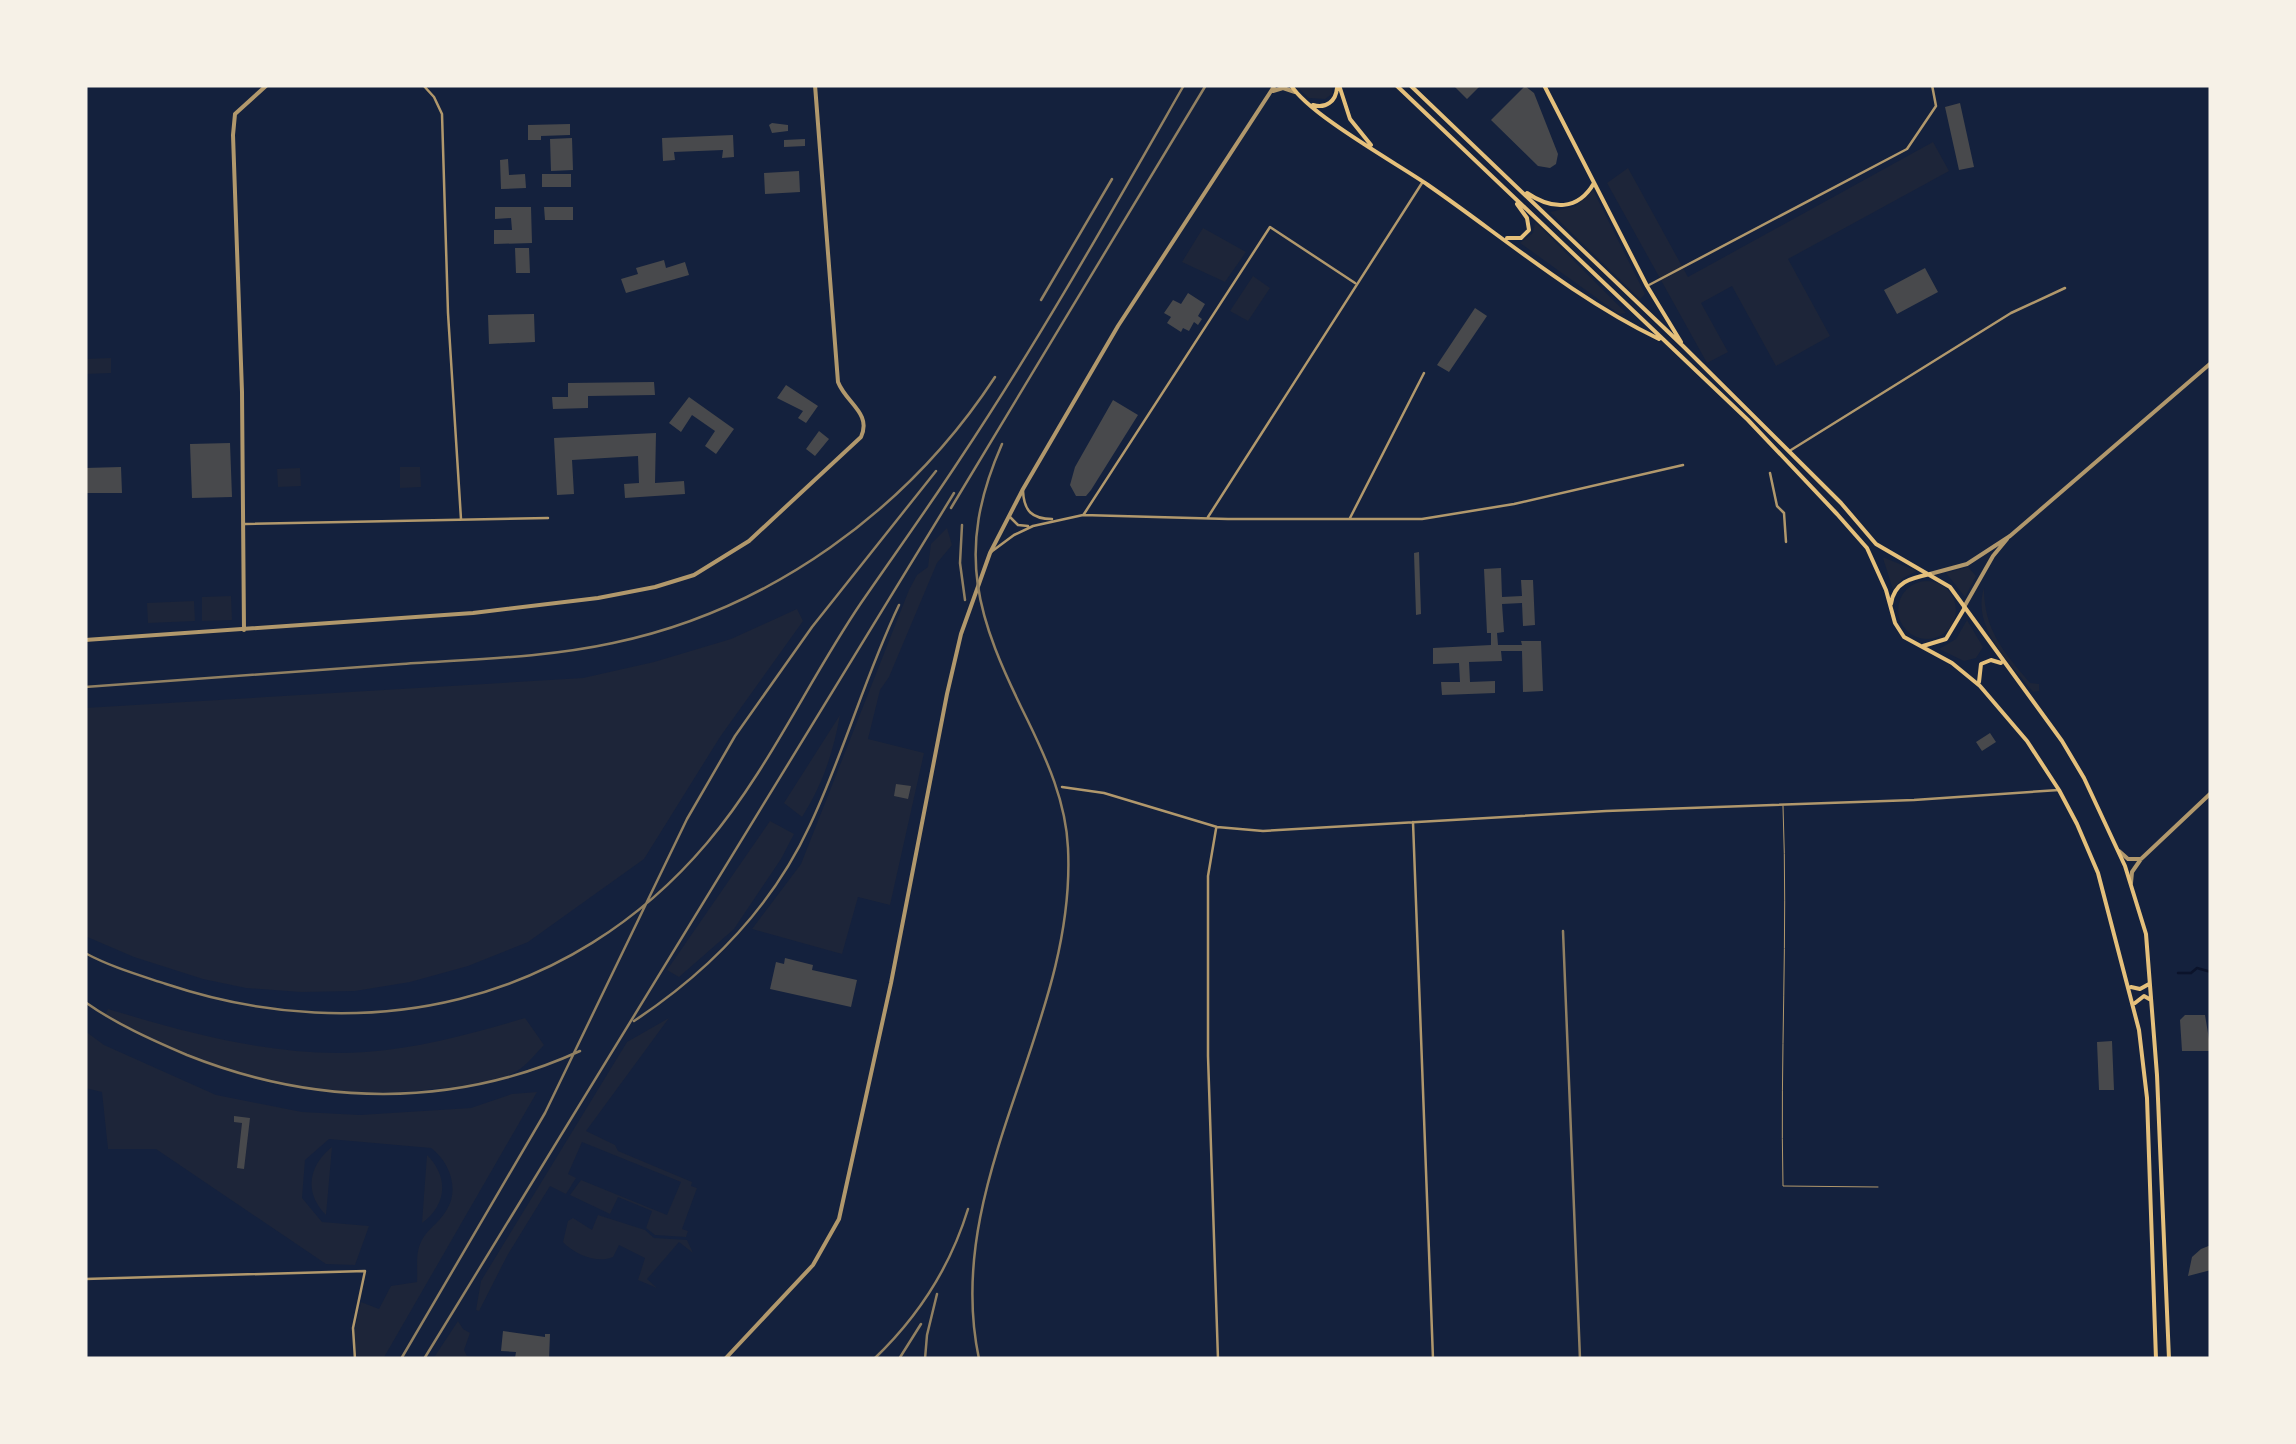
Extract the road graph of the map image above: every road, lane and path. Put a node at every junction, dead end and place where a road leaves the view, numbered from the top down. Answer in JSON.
{"nodes":[{"id":1,"x":266,"y":85,"type":"edge"},
{"id":2,"x":423,"y":85,"type":"edge"},
{"id":3,"x":815,"y":85,"type":"edge"},
{"id":4,"x":1275,"y":85,"type":"edge"},
{"id":5,"x":1291,"y":85,"type":"edge"},
{"id":6,"x":1338,"y":85,"type":"edge"},
{"id":7,"x":1396,"y":85,"type":"edge"},
{"id":8,"x":1410,"y":85,"type":"edge"},
{"id":9,"x":1544,"y":85,"type":"edge"},
{"id":10,"x":1932,"y":85,"type":"edge"},
{"id":11,"x":1295,"y":92,"type":"junction"},
{"id":12,"x":1269,"y":93,"type":"junction"},
{"id":13,"x":1309,"y":103,"type":"junction"},
{"id":14,"x":1374,"y":148,"type":"junction"},
{"id":15,"x":1423,"y":181,"type":"junction"},
{"id":16,"x":1594,"y":182,"type":"junction"},
{"id":17,"x":1521,"y":188,"type":"junction"},
{"id":18,"x":1511,"y":196,"type":"junction"},
{"id":19,"x":1504,"y":237,"type":"junction"},
{"id":20,"x":1355,"y":283,"type":"junction"},
{"id":21,"x":1647,"y":286,"type":"junction"},
{"id":22,"x":2065,"y":288,"type":"dead end"},
{"id":23,"x":1663,"y":341,"type":"junction"},
{"id":24,"x":1684,"y":346,"type":"junction"},
{"id":25,"x":2211,"y":362,"type":"edge"},
{"id":26,"x":1424,"y":372,"type":"dead end"},
{"id":27,"x":1790,"y":451,"type":"junction"},
{"id":28,"x":1684,"y":465,"type":"dead end"},
{"id":29,"x":1770,"y":473,"type":"dead end"},
{"id":30,"x":1023,"y":489,"type":"junction"},
{"id":31,"x":1009,"y":516,"type":"junction"},
{"id":32,"x":1083,"y":516,"type":"junction"},
{"id":33,"x":548,"y":518,"type":"dead end"},
{"id":34,"x":461,"y":519,"type":"junction"},
{"id":35,"x":1206,"y":519,"type":"junction"},
{"id":36,"x":1058,"y":520,"type":"junction"},
{"id":37,"x":1350,"y":520,"type":"junction"},
{"id":38,"x":244,"y":524,"type":"junction"},
{"id":39,"x":1032,"y":526,"type":"junction"},
{"id":40,"x":2010,"y":536,"type":"junction"},
{"id":41,"x":1786,"y":542,"type":"dead end"},
{"id":42,"x":990,"y":553,"type":"junction"},
{"id":43,"x":1930,"y":574,"type":"junction"},
{"id":44,"x":1964,"y":607,"type":"junction"},
{"id":45,"x":1891,"y":612,"type":"junction"},
{"id":46,"x":244,"y":630,"type":"junction"},
{"id":47,"x":85,"y":640,"type":"edge"},
{"id":48,"x":1918,"y":646,"type":"junction"},
{"id":49,"x":2005,"y":665,"type":"junction"},
{"id":50,"x":1980,"y":686,"type":"junction"},
{"id":51,"x":1062,"y":788,"type":"dead end"},
{"id":52,"x":2058,"y":790,"type":"junction"},
{"id":53,"x":2211,"y":793,"type":"edge"},
{"id":54,"x":1784,"y":806,"type":"junction"},
{"id":55,"x":1413,"y":822,"type":"junction"},
{"id":56,"x":1217,"y":827,"type":"junction"},
{"id":57,"x":2118,"y":850,"type":"junction"},
{"id":58,"x":2141,"y":858,"type":"junction"},
{"id":59,"x":2131,"y":883,"type":"junction"},
{"id":60,"x":2150,"y":978,"type":"junction"},
{"id":61,"x":2129,"y":983,"type":"junction"},
{"id":62,"x":2153,"y":1004,"type":"junction"},
{"id":63,"x":2135,"y":1008,"type":"junction"},
{"id":64,"x":1878,"y":1187,"type":"dead end"},
{"id":65,"x":85,"y":1279,"type":"edge"},
{"id":66,"x":355,"y":1359,"type":"edge"},
{"id":67,"x":725,"y":1359,"type":"edge"},
{"id":68,"x":1218,"y":1359,"type":"edge"},
{"id":69,"x":1434,"y":1359,"type":"edge"},
{"id":70,"x":2156,"y":1359,"type":"edge"},
{"id":71,"x":2169,"y":1359,"type":"edge"}],
"edges":[{"from":1,"to":38,"type":"street"},
{"from":2,"to":34,"type":"street"},
{"from":3,"to":46,"type":"street"},
{"from":4,"to":12,"type":"street"},
{"from":5,"to":11,"type":"main road"},
{"from":6,"to":13,"type":"main road"},
{"from":6,"to":14,"type":"main road"},
{"from":7,"to":18,"type":"main road"},
{"from":8,"to":17,"type":"main road"},
{"from":9,"to":16,"type":"main road"},
{"from":10,"to":21,"type":"street"},
{"from":11,"to":12,"type":"street"},
{"from":11,"to":13,"type":"main road"},
{"from":12,"to":30,"type":"street"},
{"from":13,"to":14,"type":"main road"},
{"from":14,"to":15,"type":"main road"},
{"from":15,"to":19,"type":"main road"},
{"from":15,"to":20,"type":"street"},
{"from":16,"to":17,"type":"main road"},
{"from":16,"to":21,"type":"main road"},
{"from":17,"to":24,"type":"main road"},
{"from":18,"to":19,"type":"main road"},
{"from":18,"to":23,"type":"main road"},
{"from":19,"to":23,"type":"main road"},
{"from":20,"to":32,"type":"street"},
{"from":20,"to":35,"type":"street"},
{"from":21,"to":24,"type":"main road"},
{"from":22,"to":27,"type":"street"},
{"from":23,"to":45,"type":"main road"},
{"from":24,"to":27,"type":"main road"},
{"from":25,"to":40,"type":"street"},
{"from":26,"to":37,"type":"street"},
{"from":27,"to":43,"type":"main road"},
{"from":28,"to":37,"type":"street"},
{"from":29,"to":41,"type":"street"},
{"from":30,"to":31,"type":"street"},
{"from":30,"to":36,"type":"street"},
{"from":31,"to":39,"type":"street"},
{"from":31,"to":42,"type":"street"},
{"from":32,"to":35,"type":"street"},
{"from":32,"to":36,"type":"street"},
{"from":33,"to":34,"type":"street"},
{"from":34,"to":38,"type":"street"},
{"from":35,"to":37,"type":"street"},
{"from":36,"to":39,"type":"street"},
{"from":38,"to":46,"type":"street"},
{"from":39,"to":42,"type":"street"},
{"from":40,"to":43,"type":"street"},
{"from":40,"to":44,"type":"street"},
{"from":42,"to":67,"type":"street"},
{"from":43,"to":44,"type":"main road"},
{"from":43,"to":45,"type":"main road"},
{"from":44,"to":48,"type":"main road"},
{"from":44,"to":49,"type":"main road"},
{"from":45,"to":48,"type":"main road"},
{"from":46,"to":47,"type":"street"},
{"from":48,"to":50,"type":"main road"},
{"from":49,"to":50,"type":"main road"},
{"from":49,"to":57,"type":"main road"},
{"from":50,"to":52,"type":"main road"},
{"from":51,"to":56,"type":"street"},
{"from":52,"to":54,"type":"street"},
{"from":52,"to":61,"type":"main road"},
{"from":53,"to":58,"type":"street"},
{"from":54,"to":55,"type":"street"},
{"from":54,"to":64,"type":"lane"},
{"from":55,"to":56,"type":"street"},
{"from":55,"to":69,"type":"street"},
{"from":56,"to":68,"type":"street"},
{"from":57,"to":58,"type":"street"},
{"from":57,"to":59,"type":"main road"},
{"from":58,"to":59,"type":"street"},
{"from":59,"to":60,"type":"main road"},
{"from":60,"to":61,"type":"main road"},
{"from":60,"to":62,"type":"main road"},
{"from":61,"to":63,"type":"main road"},
{"from":62,"to":63,"type":"main road"},
{"from":62,"to":71,"type":"main road"},
{"from":63,"to":70,"type":"main road"},
{"from":65,"to":66,"type":"street"}]}
